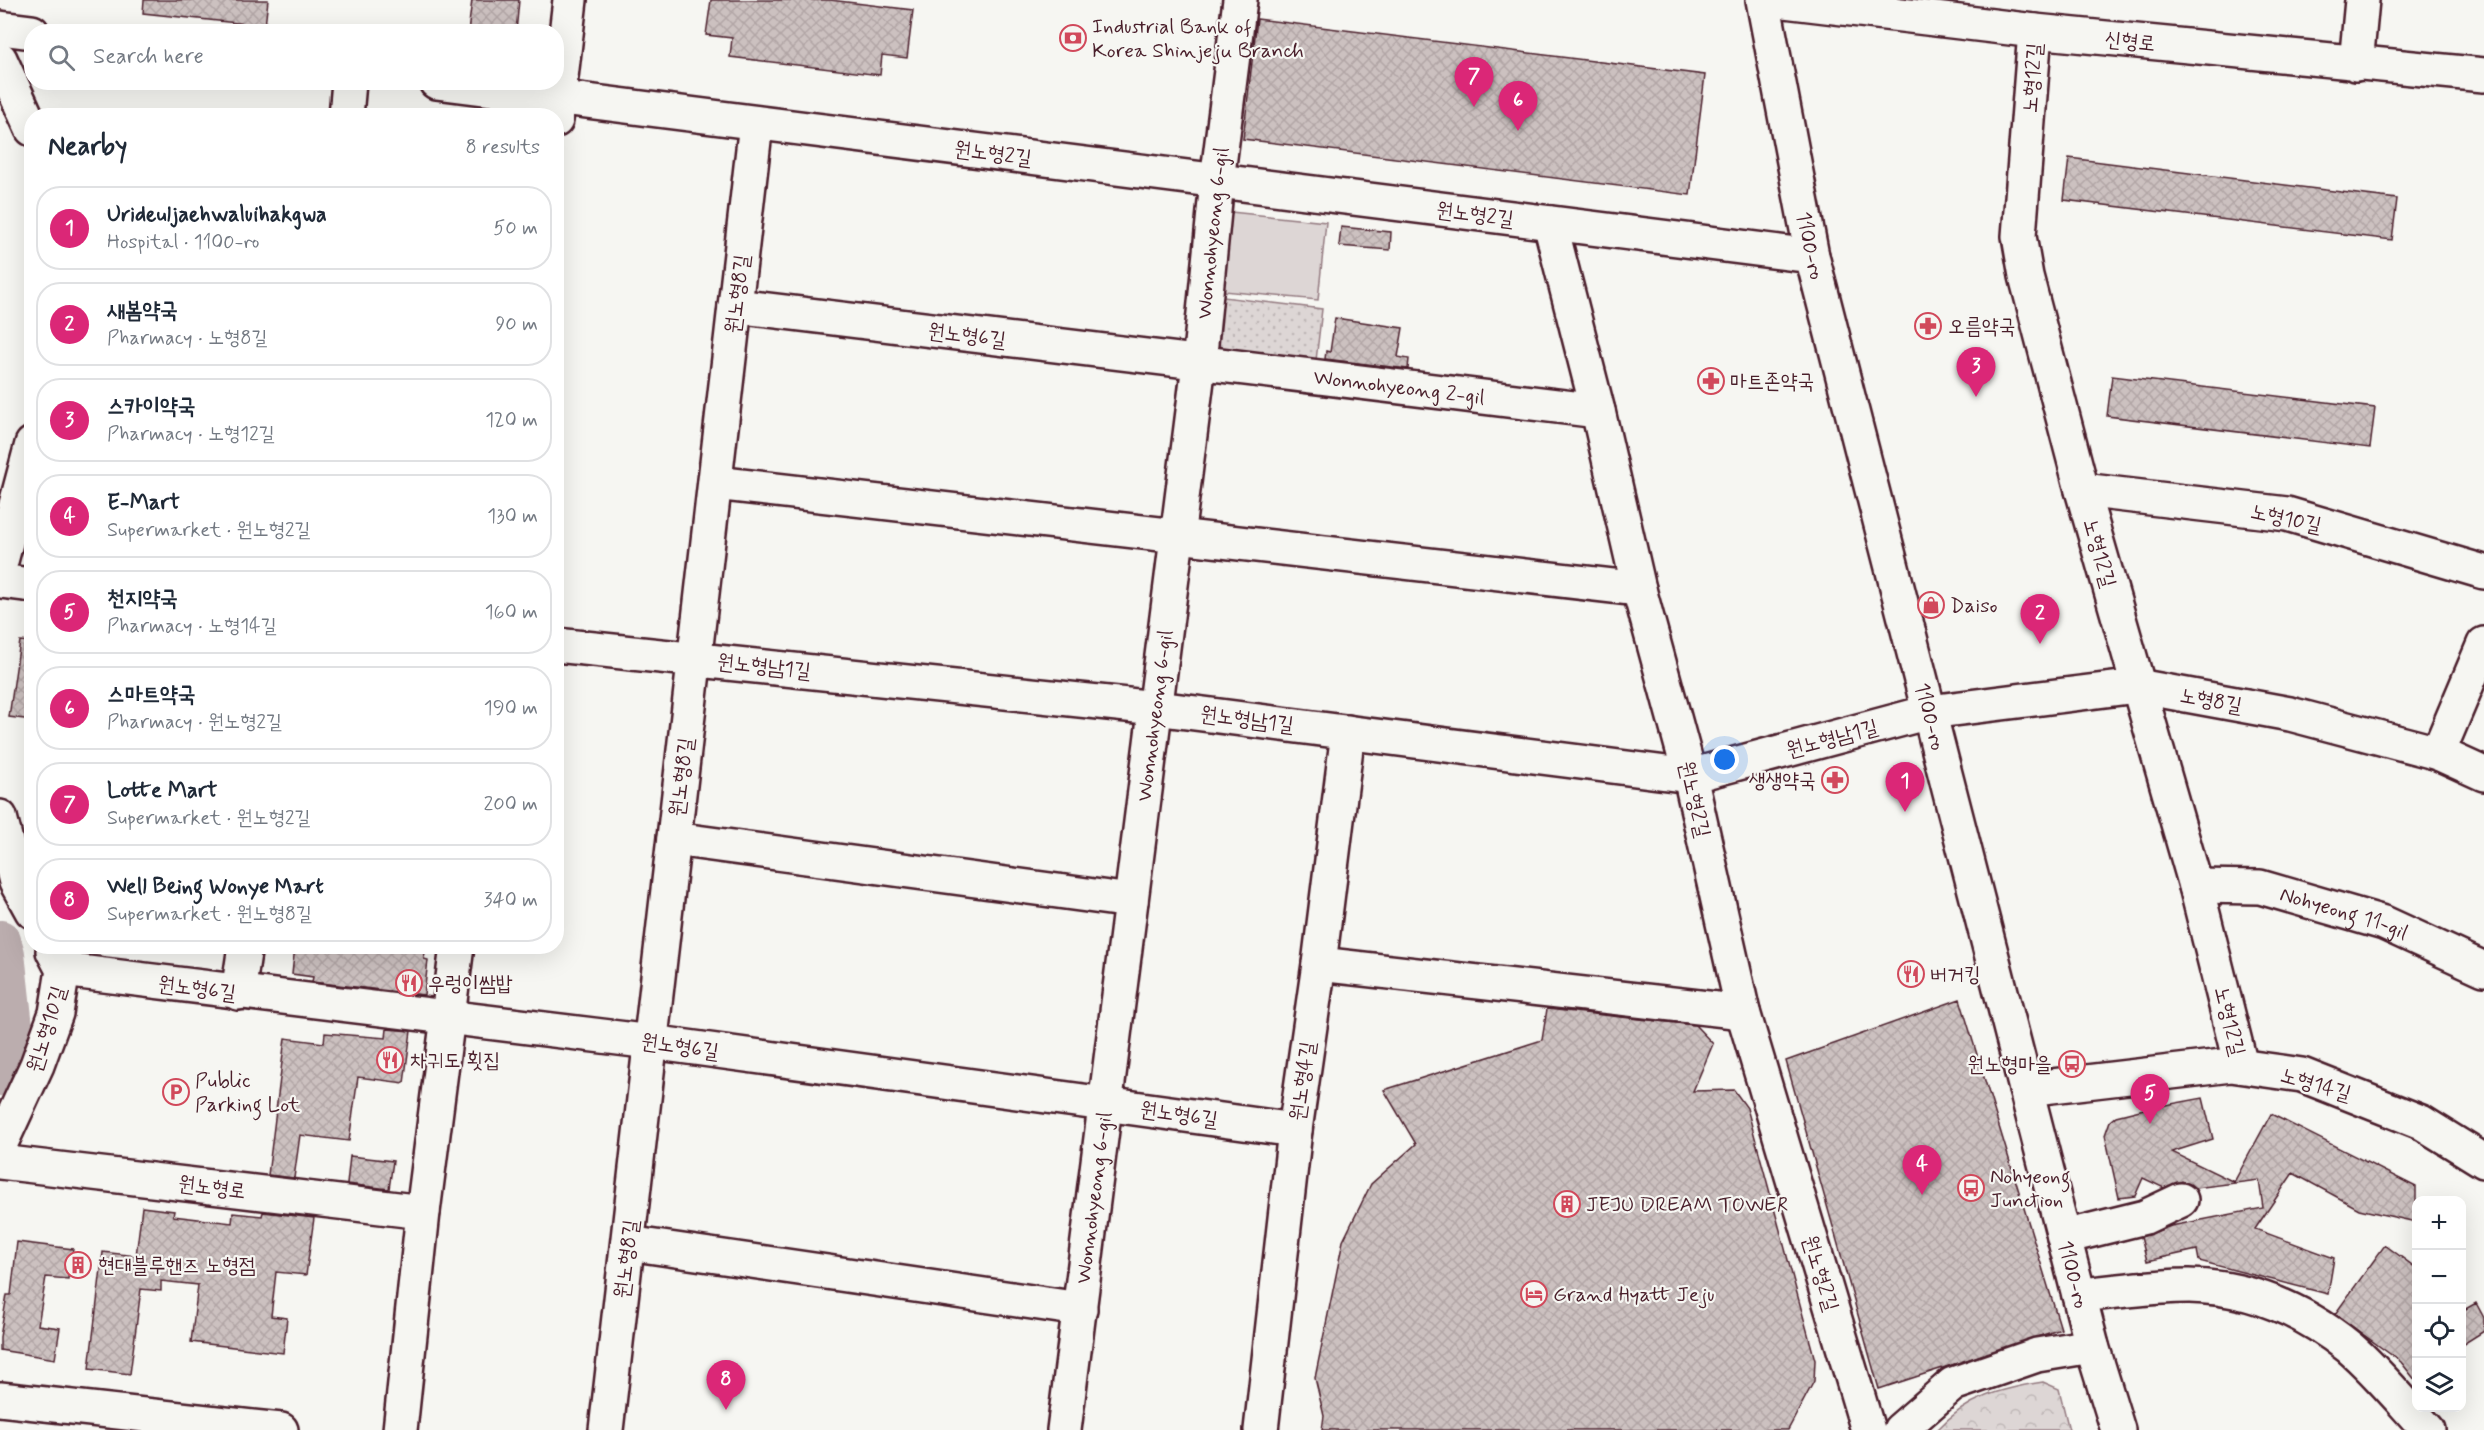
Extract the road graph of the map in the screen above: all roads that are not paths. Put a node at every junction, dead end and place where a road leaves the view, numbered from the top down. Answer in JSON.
{"nodes":[{"id":1,"x":570,"y":0,"type":"edge"},
{"id":2,"x":1240,"y":0,"type":"edge"},
{"id":3,"x":1763,"y":0,"type":"edge"},
{"id":4,"x":1776,"y":0,"type":"edge"},
{"id":5,"x":2362,"y":0,"type":"edge"},
{"id":6,"x":0,"y":28,"type":"edge"},
{"id":7,"x":24,"y":31,"type":"edge"},
{"id":8,"x":2035,"y":31,"type":"junction"},
{"id":9,"x":564,"y":54,"type":"edge"},
{"id":10,"x":0,"y":59,"type":"edge"},
{"id":11,"x":2356,"y":64,"type":"junction"},
{"id":12,"x":2484,"y":75,"type":"edge"},
{"id":13,"x":348,"y":90,"type":"edge"},
{"id":14,"x":472,"y":90,"type":"edge"},
{"id":15,"x":560,"y":90,"type":"edge"},
{"id":16,"x":347,"y":108,"type":"edge"},
{"id":17,"x":553,"y":108,"type":"edge"},
{"id":18,"x":558,"y":108,"type":"edge"},
{"id":19,"x":564,"y":109,"type":"edge"},
{"id":20,"x":24,"y":112,"type":"edge"},
{"id":21,"x":756,"y":123,"type":"junction"},
{"id":22,"x":1217,"y":181,"type":"junction"},
{"id":23,"x":1550,"y":223,"type":"junction"},
{"id":24,"x":1812,"y":256,"type":"junction"},
{"id":25,"x":735,"y":306,"type":"junction"},
{"id":26,"x":1199,"y":363,"type":"junction"},
{"id":27,"x":1598,"y":411,"type":"junction"},
{"id":28,"x":24,"y":474,"type":"edge"},
{"id":29,"x":715,"y":483,"type":"junction"},
{"id":30,"x":2082,"y":490,"type":"junction"},
{"id":31,"x":1177,"y":536,"type":"junction"},
{"id":32,"x":0,"y":565,"type":"edge"},
{"id":33,"x":2484,"y":572,"type":"edge"},
{"id":34,"x":0,"y":581,"type":"edge"},
{"id":35,"x":24,"y":584,"type":"edge"},
{"id":36,"x":1639,"y":589,"type":"junction"},
{"id":37,"x":2484,"y":644,"type":"edge"},
{"id":38,"x":564,"y":646,"type":"edge"},
{"id":39,"x":695,"y":659,"type":"junction"},
{"id":40,"x":2138,"y":686,"type":"junction"},
{"id":41,"x":1156,"y":708,"type":"junction"},
{"id":42,"x":1929,"y":712,"type":"junction"},
{"id":43,"x":1348,"y":732,"type":"junction"},
{"id":44,"x":2438,"y":753,"type":"junction"},
{"id":45,"x":2484,"y":774,"type":"edge"},
{"id":46,"x":1690,"y":776,"type":"junction"},
{"id":47,"x":0,"y":817,"type":"edge"},
{"id":48,"x":674,"y":839,"type":"junction"},
{"id":49,"x":2196,"y":886,"type":"junction"},
{"id":50,"x":24,"y":896,"type":"edge"},
{"id":51,"x":1131,"y":901,"type":"junction"},
{"id":52,"x":60,"y":954,"type":"edge"},
{"id":53,"x":244,"y":954,"type":"edge"},
{"id":54,"x":456,"y":954,"type":"edge"},
{"id":55,"x":1319,"y":964,"type":"junction"},
{"id":56,"x":2484,"y":969,"type":"edge"},
{"id":57,"x":238,"y":993,"type":"junction"},
{"id":58,"x":1743,"y":1012,"type":"junction"},
{"id":59,"x":447,"y":1017,"type":"junction"},
{"id":60,"x":651,"y":1042,"type":"junction"},
{"id":61,"x":2241,"y":1066,"type":"junction"},
{"id":62,"x":2026,"y":1089,"type":"junction"},
{"id":63,"x":1106,"y":1104,"type":"junction"},
{"id":64,"x":1295,"y":1130,"type":"junction"},
{"id":65,"x":0,"y":1145,"type":"edge"},
{"id":66,"x":2484,"y":1161,"type":"edge"},
{"id":67,"x":0,"y":1162,"type":"edge"},
{"id":68,"x":2181,"y":1200,"type":"dead end"},
{"id":69,"x":423,"y":1212,"type":"junction"},
{"id":70,"x":2064,"y":1237,"type":"junction"},
{"id":71,"x":628,"y":1243,"type":"junction"},
{"id":72,"x":2079,"y":1296,"type":"junction"},
{"id":73,"x":1080,"y":1309,"type":"junction"},
{"id":74,"x":2092,"y":1346,"type":"junction"},
{"id":75,"x":0,"y":1399,"type":"edge"},
{"id":76,"x":280,"y":1430,"type":"edge"},
{"id":77,"x":400,"y":1430,"type":"edge"},
{"id":78,"x":606,"y":1430,"type":"edge"},
{"id":79,"x":1064,"y":1430,"type":"edge"},
{"id":80,"x":1261,"y":1430,"type":"edge"},
{"id":81,"x":1869,"y":1430,"type":"edge"},
{"id":82,"x":1900,"y":1430,"type":"edge"},
{"id":83,"x":2118,"y":1430,"type":"edge"},
{"id":84,"x":2428,"y":1430,"type":"edge"}],
"edges":[{"from":1,"to":9,"type":"street"},
{"from":2,"to":22,"type":"street","name":"Wonnohyeong 6-gil"},
{"from":3,"to":24,"type":"street","name":"1100-ro"},
{"from":4,"to":8,"type":"street","name":"신형로"},
{"from":5,"to":11,"type":"street"},
{"from":6,"to":7,"type":"street"},
{"from":8,"to":11,"type":"street","name":"신형로"},
{"from":8,"to":30,"type":"street","name":"노형12길"},
{"from":10,"to":20,"type":"street"},
{"from":11,"to":12,"type":"street","name":"신형로"},
{"from":13,"to":16,"type":"street"},
{"from":14,"to":17,"type":"street","name":"원노형2길"},
{"from":15,"to":18,"type":"street"},
{"from":19,"to":21,"type":"street","name":"원노형2길"},
{"from":21,"to":22,"type":"street","name":"원노형2길"},
{"from":21,"to":25,"type":"street","name":"원노형8길"},
{"from":22,"to":23,"type":"street","name":"원노형2길"},
{"from":22,"to":26,"type":"street","name":"Wonnohyeong 6-gil"},
{"from":23,"to":24,"type":"street","name":"원노형2길"},
{"from":23,"to":27,"type":"street","name":"원노형2길"},
{"from":24,"to":42,"type":"street","name":"1100-ro"},
{"from":25,"to":26,"type":"street","name":"원노형6길"},
{"from":25,"to":29,"type":"street","name":"원노형8길"},
{"from":26,"to":27,"type":"street","name":"Wonnohyeong 2-gil"},
{"from":26,"to":31,"type":"street","name":"Wonnohyeong 6-gil"},
{"from":27,"to":36,"type":"street","name":"원노형2길"},
{"from":28,"to":32,"type":"street"},
{"from":29,"to":31,"type":"street"},
{"from":29,"to":39,"type":"street","name":"원노형8길"},
{"from":30,"to":33,"type":"street","name":"노형10길"},
{"from":30,"to":40,"type":"street","name":"노형12길"},
{"from":31,"to":36,"type":"street"},
{"from":31,"to":41,"type":"street","name":"Wonnohyeong 6-gil"},
{"from":34,"to":35,"type":"street"},
{"from":36,"to":46,"type":"street","name":"원노형2길"},
{"from":37,"to":44,"type":"street"},
{"from":38,"to":39,"type":"street","name":"원노형남1길"},
{"from":39,"to":41,"type":"street","name":"원노형남1길"},
{"from":39,"to":48,"type":"street","name":"원노형8길"},
{"from":40,"to":42,"type":"street","name":"노형8길"},
{"from":40,"to":44,"type":"street","name":"노형8길"},
{"from":40,"to":49,"type":"street","name":"노형12길"},
{"from":41,"to":43,"type":"street","name":"원노형남1길"},
{"from":41,"to":51,"type":"street","name":"Wonnohyeong 6-gil"},
{"from":42,"to":46,"type":"street","name":"원노형남1길"},
{"from":42,"to":62,"type":"street","name":"1100-ro"},
{"from":43,"to":46,"type":"street","name":"원노형남1길"},
{"from":43,"to":55,"type":"street","name":"원노형4길"},
{"from":44,"to":45,"type":"street","name":"노형8길"},
{"from":46,"to":58,"type":"street","name":"원노형2길"},
{"from":47,"to":50,"type":"street"},
{"from":48,"to":51,"type":"street"},
{"from":48,"to":60,"type":"street","name":"원노형8길"},
{"from":49,"to":56,"type":"street","name":"Nohyeong 11-gil"},
{"from":49,"to":61,"type":"street","name":"노형12길"},
{"from":51,"to":63,"type":"street","name":"Wonnohyeong 6-gil"},
{"from":52,"to":57,"type":"street","name":"원노형6길"},
{"from":52,"to":65,"type":"street","name":"원노형10길"},
{"from":53,"to":57,"type":"street"},
{"from":54,"to":59,"type":"street"},
{"from":55,"to":58,"type":"street"},
{"from":55,"to":64,"type":"street","name":"원노형4길"},
{"from":57,"to":59,"type":"street","name":"원노형6길"},
{"from":58,"to":81,"type":"street","name":"원노형2길"},
{"from":59,"to":60,"type":"street","name":"원노형6길"},
{"from":59,"to":69,"type":"street"},
{"from":60,"to":63,"type":"street","name":"원노형6길"},
{"from":60,"to":71,"type":"street","name":"원노형8길"},
{"from":61,"to":62,"type":"street","name":"노형14길"},
{"from":61,"to":66,"type":"street","name":"노형14길"},
{"from":62,"to":70,"type":"street","name":"1100-ro"},
{"from":63,"to":64,"type":"street","name":"원노형6길"},
{"from":63,"to":73,"type":"street","name":"Wonnohyeong 6-gil"},
{"from":64,"to":80,"type":"street","name":"원노형4길"},
{"from":67,"to":69,"type":"street","name":"원노형로"},
{"from":68,"to":70,"type":"street"},
{"from":69,"to":77,"type":"street"},
{"from":70,"to":72,"type":"street","name":"1100-ro"},
{"from":71,"to":73,"type":"street"},
{"from":71,"to":78,"type":"street","name":"원노형8길"},
{"from":72,"to":74,"type":"street","name":"1100-ro"},
{"from":72,"to":84,"type":"street"},
{"from":73,"to":79,"type":"street","name":"Wonnohyeong 6-gil"},
{"from":74,"to":82,"type":"street"},
{"from":74,"to":83,"type":"street","name":"1100-ro"},
{"from":75,"to":76,"type":"street"}]}
